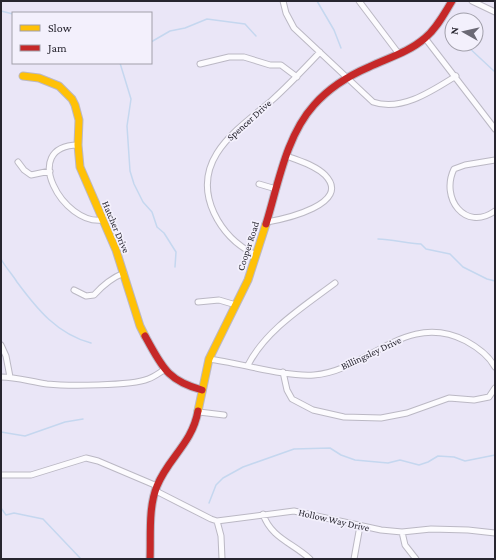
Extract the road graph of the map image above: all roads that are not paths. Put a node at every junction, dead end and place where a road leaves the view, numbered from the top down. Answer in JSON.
{"nodes":[{"id":1,"x":283,"y":1,"type":"edge"},
{"id":2,"x":359,"y":1,"type":"edge"},
{"id":3,"x":452,"y":1,"type":"edge"},
{"id":4,"x":472,"y":1,"type":"edge"},
{"id":5,"x":495,"y":12,"type":"edge"},
{"id":6,"x":425,"y":38,"type":"junction"},
{"id":7,"x":320,"y":52,"type":"junction"},
{"id":8,"x":399,"y":54,"type":"junction"},
{"id":9,"x":200,"y":64,"type":"dead end"},
{"id":10,"x":23,"y":76,"type":"dead end"},
{"id":11,"x":456,"y":76,"type":"junction"},
{"id":12,"x":297,"y":77,"type":"junction"},
{"id":13,"x":347,"y":77,"type":"junction"},
{"id":14,"x":495,"y":129,"type":"edge"},
{"id":15,"x":78,"y":145,"type":"junction"},
{"id":16,"x":287,"y":156,"type":"junction"},
{"id":17,"x":495,"y":160,"type":"edge"},
{"id":18,"x":18,"y":162,"type":"dead end"},
{"id":19,"x":50,"y":171,"type":"junction"},
{"id":20,"x":258,"y":184,"type":"dead end"},
{"id":21,"x":276,"y":189,"type":"junction"},
{"id":22,"x":495,"y":211,"type":"edge"},
{"id":23,"x":103,"y":220,"type":"junction"},
{"id":24,"x":266,"y":222,"type":"junction"},
{"id":25,"x":256,"y":255,"type":"junction"},
{"id":26,"x":124,"y":274,"type":"junction"},
{"id":27,"x":335,"y":283,"type":"dead end"},
{"id":28,"x":74,"y":290,"type":"dead end"},
{"id":29,"x":198,"y":302,"type":"dead end"},
{"id":30,"x":236,"y":305,"type":"junction"},
{"id":31,"x":1,"y":345,"type":"edge"},
{"id":32,"x":209,"y":359,"type":"junction"},
{"id":33,"x":248,"y":365,"type":"junction"},
{"id":34,"x":495,"y":367,"type":"edge"},
{"id":35,"x":164,"y":370,"type":"junction"},
{"id":36,"x":283,"y":372,"type":"junction"},
{"id":37,"x":1,"y":377,"type":"edge"},
{"id":38,"x":10,"y":377,"type":"junction"},
{"id":39,"x":495,"y":388,"type":"edge"},
{"id":40,"x":202,"y":390,"type":"junction"},
{"id":41,"x":199,"y":412,"type":"junction"},
{"id":42,"x":224,"y":415,"type":"dead end"},
{"id":43,"x":1,"y":475,"type":"edge"},
{"id":44,"x":156,"y":489,"type":"junction"},
{"id":45,"x":263,"y":514,"type":"junction"},
{"id":46,"x":217,"y":520,"type":"junction"},
{"id":47,"x":360,"y":526,"type":"junction"},
{"id":48,"x":402,"y":532,"type":"junction"},
{"id":49,"x":495,"y":533,"type":"edge"},
{"id":50,"x":150,"y":559,"type":"edge"},
{"id":51,"x":222,"y":559,"type":"edge"},
{"id":52,"x":310,"y":559,"type":"edge"},
{"id":53,"x":354,"y":559,"type":"edge"},
{"id":54,"x":416,"y":559,"type":"edge"}],
"edges":[{"from":1,"to":7,"type":"street"},
{"from":2,"to":8,"type":"street"},
{"from":3,"to":6,"type":"street","name":"Cooper Road"},
{"from":4,"to":5,"type":"street"},
{"from":6,"to":8,"type":"street","name":"Cooper Road"},
{"from":6,"to":11,"type":"street"},
{"from":7,"to":12,"type":"street","name":"Spencer Drive"},
{"from":7,"to":13,"type":"street"},
{"from":8,"to":13,"type":"street","name":"Cooper Road"},
{"from":9,"to":12,"type":"street"},
{"from":10,"to":15,"type":"street","name":"Hatcher Drive"},
{"from":11,"to":13,"type":"street"},
{"from":11,"to":14,"type":"street"},
{"from":12,"to":25,"type":"street","name":"Spencer Drive"},
{"from":13,"to":16,"type":"street","name":"Cooper Road"},
{"from":15,"to":19,"type":"street"},
{"from":15,"to":23,"type":"street","name":"Hatcher Drive"},
{"from":16,"to":21,"type":"street","name":"Cooper Road"},
{"from":16,"to":24,"type":"street"},
{"from":17,"to":22,"type":"street"},
{"from":18,"to":19,"type":"street"},
{"from":19,"to":23,"type":"street"},
{"from":20,"to":21,"type":"street"},
{"from":21,"to":24,"type":"street","name":"Cooper Road"},
{"from":23,"to":26,"type":"street","name":"Hatcher Drive"},
{"from":24,"to":25,"type":"street","name":"Cooper Road"},
{"from":25,"to":30,"type":"street","name":"Cooper Road"},
{"from":26,"to":28,"type":"street"},
{"from":26,"to":35,"type":"street","name":"Hatcher Drive"},
{"from":27,"to":33,"type":"street"},
{"from":29,"to":30,"type":"street"},
{"from":30,"to":32,"type":"street","name":"Cooper Road"},
{"from":31,"to":38,"type":"street"},
{"from":32,"to":33,"type":"street","name":"Billingsley Drive"},
{"from":32,"to":40,"type":"street","name":"Cooper Road"},
{"from":33,"to":36,"type":"street","name":"Billingsley Drive"},
{"from":34,"to":36,"type":"street","name":"Billingsley Drive"},
{"from":35,"to":38,"type":"street"},
{"from":35,"to":40,"type":"street","name":"Hatcher Drive"},
{"from":36,"to":39,"type":"street"},
{"from":37,"to":38,"type":"street"},
{"from":40,"to":41,"type":"street","name":"Cooper Road"},
{"from":41,"to":42,"type":"street"},
{"from":41,"to":44,"type":"street","name":"Cooper Road"},
{"from":43,"to":44,"type":"street","name":"Hollow Way Drive"},
{"from":44,"to":46,"type":"street","name":"Hollow Way Drive"},
{"from":44,"to":50,"type":"street","name":"Cooper Road"},
{"from":45,"to":46,"type":"street","name":"Hollow Way Drive"},
{"from":45,"to":47,"type":"street","name":"Hollow Way Drive"},
{"from":45,"to":52,"type":"street"},
{"from":46,"to":51,"type":"street"},
{"from":47,"to":48,"type":"street","name":"Hollow Way Drive"},
{"from":47,"to":53,"type":"street"},
{"from":48,"to":49,"type":"street","name":"Hollow Way Drive"},
{"from":48,"to":54,"type":"street"}]}
